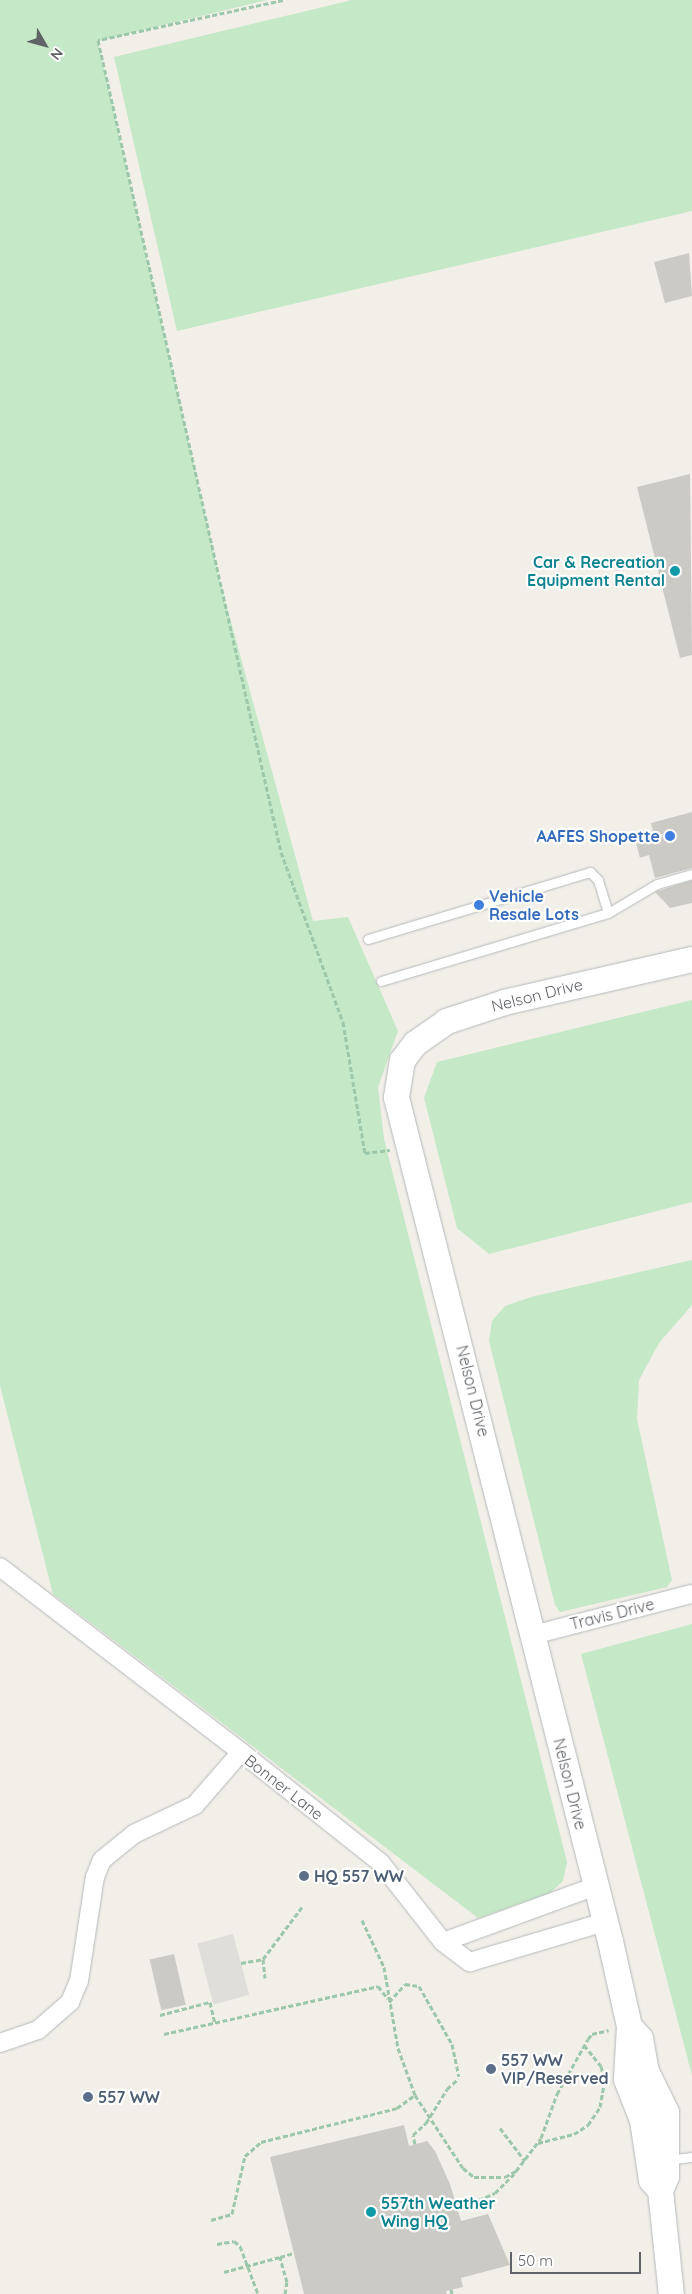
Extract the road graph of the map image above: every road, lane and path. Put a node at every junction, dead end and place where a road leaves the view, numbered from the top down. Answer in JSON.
{"nodes":[{"id":1,"x":283,"y":0,"type":"edge"},
{"id":2,"x":692,"y":874,"type":"edge"},
{"id":3,"x":608,"y":913,"type":"junction"},
{"id":4,"x":368,"y":939,"type":"dead end"},
{"id":5,"x":692,"y":959,"type":"edge"},
{"id":6,"x":381,"y":981,"type":"dead end"},
{"id":7,"x":408,"y":1148,"type":"junction"},
{"id":8,"x":0,"y":1567,"type":"edge"},
{"id":9,"x":692,"y":1594,"type":"edge"},
{"id":10,"x":533,"y":1635,"type":"junction"},
{"id":11,"x":241,"y":1752,"type":"junction"},
{"id":12,"x":596,"y":1886,"type":"junction"},
{"id":13,"x":302,"y":1907,"type":"dead end"},
{"id":14,"x":362,"y":1920,"type":"dead end"},
{"id":15,"x":605,"y":1922,"type":"junction"},
{"id":16,"x":443,"y":1942,"type":"junction"},
{"id":17,"x":263,"y":1959,"type":"junction"},
{"id":18,"x":241,"y":1964,"type":"dead end"},
{"id":19,"x":265,"y":1978,"type":"dead end"},
{"id":20,"x":389,"y":2001,"type":"junction"},
{"id":21,"x":160,"y":2015,"type":"dead end"},
{"id":22,"x":215,"y":2023,"type":"junction"},
{"id":23,"x":629,"y":2026,"type":"junction"},
{"id":24,"x":164,"y":2034,"type":"dead end"},
{"id":25,"x":0,"y":2043,"type":"edge"},
{"id":26,"x":584,"y":2045,"type":"junction"},
{"id":27,"x":415,"y":2095,"type":"junction"},
{"id":28,"x":431,"y":2117,"type":"junction"},
{"id":29,"x":500,"y":2128,"type":"dead end"},
{"id":30,"x":538,"y":2143,"type":"junction"},
{"id":31,"x":415,"y":2144,"type":"dead end"},
{"id":32,"x":692,"y":2157,"type":"edge"},
{"id":33,"x":525,"y":2160,"type":"junction"},
{"id":34,"x":666,"y":2160,"type":"junction"},
{"id":35,"x":516,"y":2171,"type":"junction"},
{"id":36,"x":660,"y":2190,"type":"junction"},
{"id":37,"x":458,"y":2209,"type":"dead end"},
{"id":38,"x":211,"y":2220,"type":"dead end"},
{"id":39,"x":217,"y":2244,"type":"dead end"},
{"id":40,"x":294,"y":2253,"type":"dead end"},
{"id":41,"x":280,"y":2257,"type":"junction"},
{"id":42,"x":248,"y":2265,"type":"junction"},
{"id":43,"x":224,"y":2272,"type":"dead end"},
{"id":44,"x":258,"y":2294,"type":"edge"},
{"id":45,"x":285,"y":2294,"type":"edge"},
{"id":46,"x":671,"y":2294,"type":"edge"}],
"edges":[{"from":1,"to":7,"type":"path"},
{"from":2,"to":3,"type":"lane"},
{"from":3,"to":4,"type":"lane"},
{"from":3,"to":6,"type":"lane"},
{"from":5,"to":7,"type":"street","name":"Nelson Drive"},
{"from":7,"to":10,"type":"street","name":"Nelson Drive"},
{"from":8,"to":11,"type":"street"},
{"from":9,"to":10,"type":"street","name":"Travis Drive"},
{"from":10,"to":12,"type":"street","name":"Nelson Drive"},
{"from":11,"to":16,"type":"street","name":"Bonner Lane"},
{"from":11,"to":25,"type":"street","name":"Bonner Lane"},
{"from":12,"to":15,"type":"street","name":"Nelson Drive"},
{"from":12,"to":16,"type":"street"},
{"from":13,"to":17,"type":"path"},
{"from":14,"to":20,"type":"path"},
{"from":15,"to":16,"type":"street","name":"Bonner Lane"},
{"from":15,"to":23,"type":"street","name":"Nelson Drive"},
{"from":17,"to":18,"type":"path"},
{"from":17,"to":19,"type":"path"},
{"from":20,"to":22,"type":"path"},
{"from":20,"to":27,"type":"path"},
{"from":20,"to":28,"type":"path"},
{"from":21,"to":22,"type":"path"},
{"from":22,"to":24,"type":"path"},
{"from":23,"to":26,"type":"path"},
{"from":23,"to":34,"type":"street","name":"Nelson Drive"},
{"from":23,"to":36,"type":"street","name":"Nelson Drive"},
{"from":26,"to":30,"type":"path"},
{"from":26,"to":30,"type":"path"},
{"from":27,"to":28,"type":"path"},
{"from":27,"to":38,"type":"path"},
{"from":28,"to":31,"type":"path"},
{"from":28,"to":35,"type":"path"},
{"from":29,"to":33,"type":"path"},
{"from":30,"to":33,"type":"path"},
{"from":32,"to":34,"type":"lane"},
{"from":33,"to":35,"type":"path"},
{"from":34,"to":36,"type":"street","name":"Nelson Drive"},
{"from":35,"to":37,"type":"path"},
{"from":36,"to":46,"type":"street","name":"Nelson Drive"},
{"from":39,"to":42,"type":"path"},
{"from":40,"to":41,"type":"path"},
{"from":41,"to":42,"type":"path"},
{"from":41,"to":45,"type":"path"},
{"from":42,"to":43,"type":"path"},
{"from":42,"to":44,"type":"path"}]}
